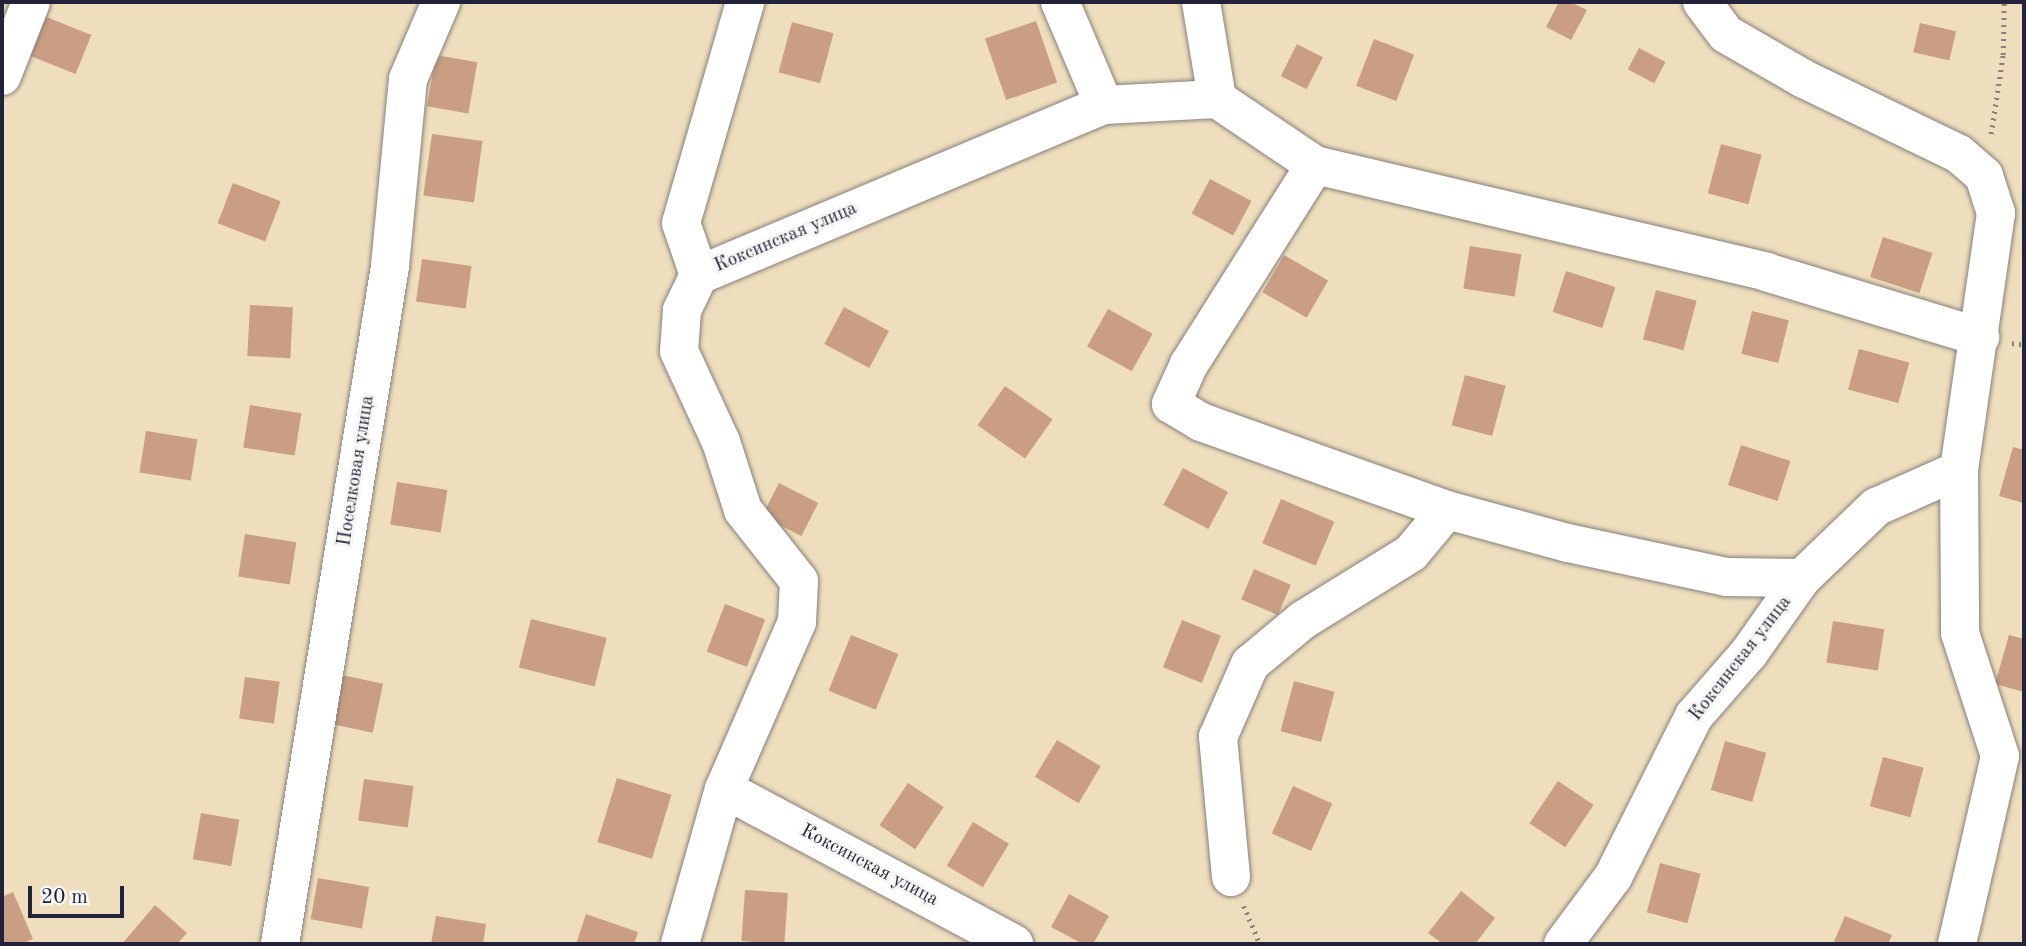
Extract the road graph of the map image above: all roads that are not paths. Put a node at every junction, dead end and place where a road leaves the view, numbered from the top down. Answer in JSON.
{"nodes":[{"id":1,"x":31,"y":2,"type":"edge"},
{"id":2,"x":441,"y":2,"type":"edge"},
{"id":3,"x":745,"y":2,"type":"edge"},
{"id":4,"x":1060,"y":2,"type":"edge"},
{"id":5,"x":1201,"y":2,"type":"edge"},
{"id":6,"x":1702,"y":2,"type":"edge"},
{"id":7,"x":2,"y":76,"type":"edge"},
{"id":8,"x":1217,"y":99,"type":"junction"},
{"id":9,"x":1104,"y":105,"type":"junction"},
{"id":10,"x":1315,"y":165,"type":"junction"},
{"id":11,"x":699,"y":275,"type":"junction"},
{"id":12,"x":1980,"y":337,"type":"junction"},
{"id":13,"x":1959,"y":470,"type":"junction"},
{"id":14,"x":1447,"y":510,"type":"junction"},
{"id":15,"x":1802,"y":579,"type":"junction"},
{"id":16,"x":724,"y":789,"type":"junction"},
{"id":17,"x":1231,"y":877,"type":"dead end"},
{"id":18,"x":280,"y":944,"type":"edge"},
{"id":19,"x":680,"y":944,"type":"edge"},
{"id":20,"x":1014,"y":944,"type":"edge"},
{"id":21,"x":1563,"y":944,"type":"edge"},
{"id":22,"x":1957,"y":944,"type":"edge"}],
"edges":[{"from":1,"to":7,"type":"street"},
{"from":2,"to":18,"type":"street","name":"Поселковая улица"},
{"from":3,"to":11,"type":"street"},
{"from":4,"to":9,"type":"street"},
{"from":5,"to":8,"type":"street"},
{"from":6,"to":12,"type":"street"},
{"from":8,"to":9,"type":"street","name":"Коксинская улица"},
{"from":8,"to":10,"type":"street"},
{"from":9,"to":11,"type":"street","name":"Коксинская улица"},
{"from":10,"to":12,"type":"street"},
{"from":10,"to":14,"type":"street"},
{"from":11,"to":16,"type":"street","name":"Коксинская улица"},
{"from":12,"to":13,"type":"street"},
{"from":13,"to":15,"type":"street","name":"Коксинская улица"},
{"from":13,"to":22,"type":"street"},
{"from":14,"to":15,"type":"street"},
{"from":14,"to":17,"type":"street"},
{"from":15,"to":21,"type":"street","name":"Коксинская улица"},
{"from":16,"to":19,"type":"street","name":"Коксинская улица"},
{"from":16,"to":20,"type":"street","name":"Коксинская улица"}]}
